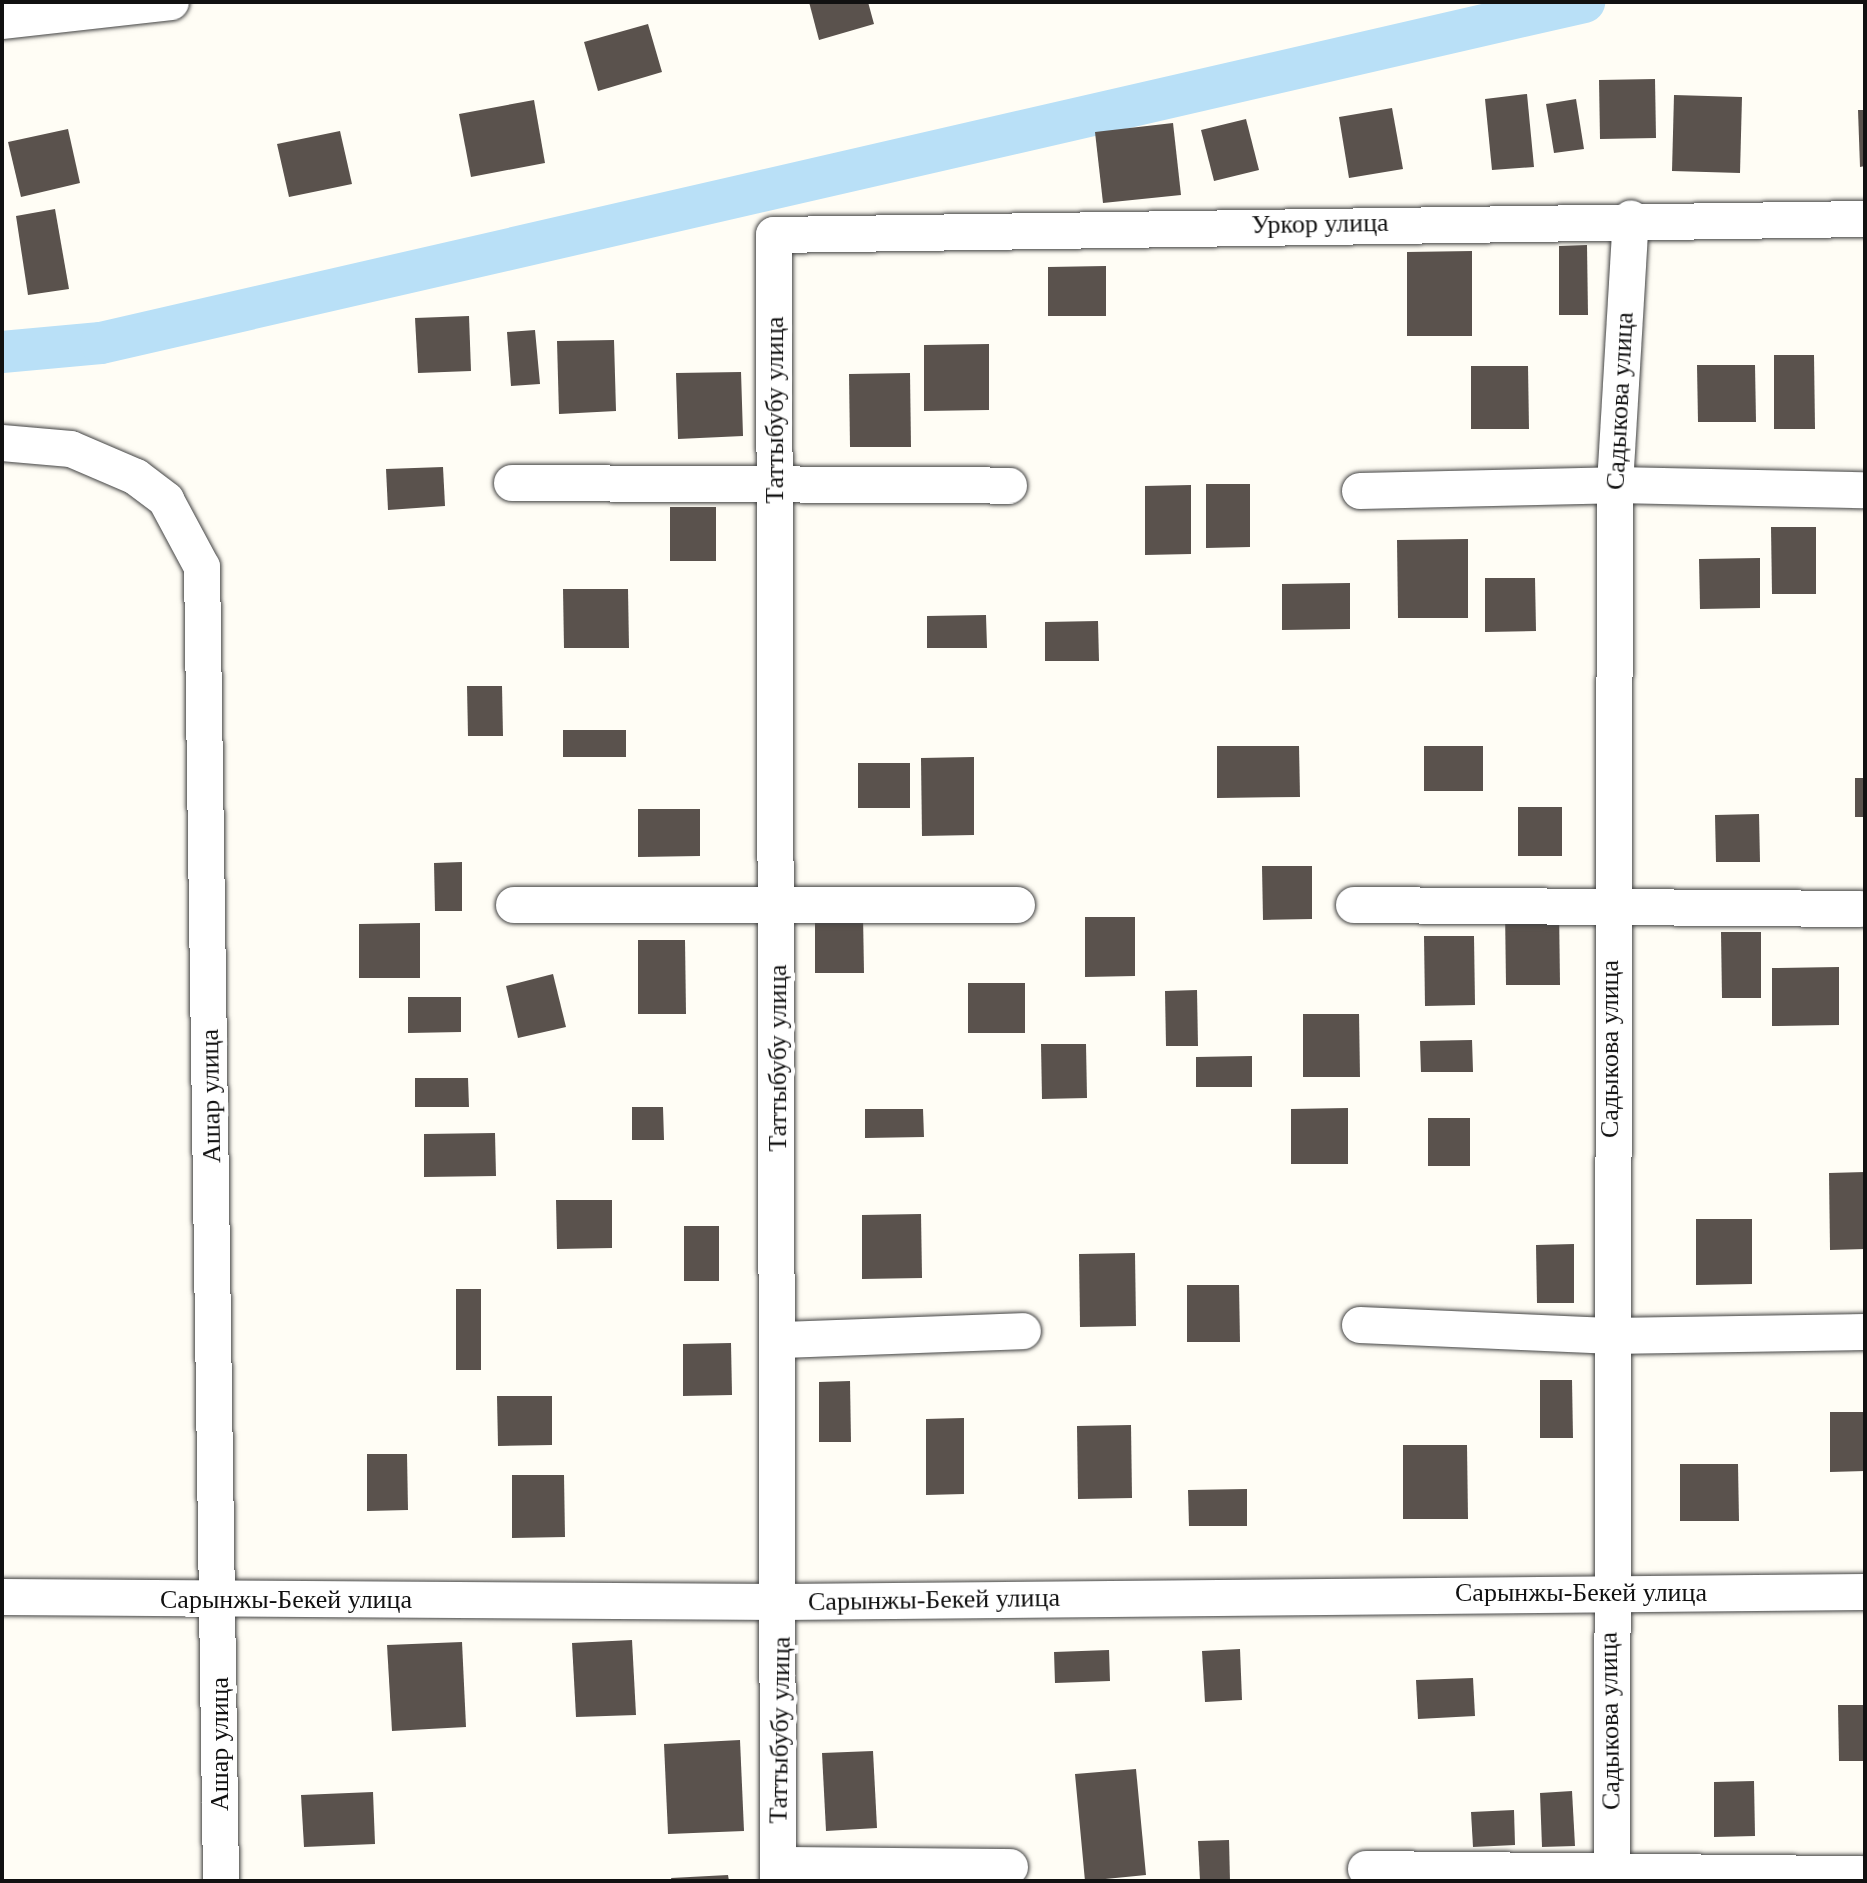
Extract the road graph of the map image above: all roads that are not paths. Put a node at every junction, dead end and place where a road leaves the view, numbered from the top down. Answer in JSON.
{"nodes":[{"id":1,"x":171,"y":2,"type":"edge"},
{"id":2,"x":2,"y":21,"type":"edge"},
{"id":3,"x":1631,"y":218,"type":"junction"},
{"id":4,"x":1865,"y":219,"type":"edge"},
{"id":5,"x":774,"y":235,"type":"joint"},
{"id":6,"x":2,"y":443,"type":"edge"},
{"id":7,"x":512,"y":483,"type":"dead end"},
{"id":8,"x":1615,"y":485,"type":"junction"},
{"id":9,"x":1009,"y":486,"type":"dead end"},
{"id":10,"x":775,"y":487,"type":"junction"},
{"id":11,"x":1862,"y":490,"type":"dead end"},
{"id":12,"x":1360,"y":491,"type":"dead end"},
{"id":13,"x":514,"y":905,"type":"dead end"},
{"id":14,"x":1017,"y":905,"type":"dead end"},
{"id":15,"x":1354,"y":905,"type":"dead end"},
{"id":16,"x":778,"y":907,"type":"junction"},
{"id":17,"x":1860,"y":909,"type":"dead end"},
{"id":18,"x":1610,"y":910,"type":"junction"},
{"id":19,"x":1360,"y":1325,"type":"dead end"},
{"id":20,"x":1023,"y":1331,"type":"dead end"},
{"id":21,"x":1865,"y":1332,"type":"edge"},
{"id":22,"x":1609,"y":1336,"type":"junction"},
{"id":23,"x":780,"y":1340,"type":"junction"},
{"id":24,"x":1609,"y":1592,"type":"junction"},
{"id":25,"x":1865,"y":1592,"type":"edge"},
{"id":26,"x":2,"y":1597,"type":"edge"},
{"id":27,"x":219,"y":1601,"type":"junction"},
{"id":28,"x":781,"y":1602,"type":"junction"},
{"id":29,"x":1010,"y":1867,"type":"dead end"},
{"id":30,"x":1366,"y":1869,"type":"dead end"},
{"id":31,"x":778,"y":1873,"type":"edge"},
{"id":32,"x":1861,"y":1874,"type":"dead end"},
{"id":33,"x":1612,"y":1876,"type":"edge"},
{"id":34,"x":221,"y":1881,"type":"edge"}],
"edges":[{"from":1,"to":2,"type":"street"},
{"from":3,"to":4,"type":"street","name":"Уркор улица"},
{"from":3,"to":5,"type":"street","name":"Уркор улица"},
{"from":3,"to":8,"type":"street","name":"Садыкова улица"},
{"from":5,"to":10,"type":"street","name":"Таттыбубу улица"},
{"from":6,"to":27,"type":"street","name":"Ашар улица"},
{"from":7,"to":10,"type":"street"},
{"from":8,"to":11,"type":"street"},
{"from":8,"to":12,"type":"street"},
{"from":8,"to":18,"type":"street","name":"Садыкова улица"},
{"from":9,"to":10,"type":"street"},
{"from":10,"to":16,"type":"street","name":"Таттыбубу улица"},
{"from":13,"to":16,"type":"street"},
{"from":14,"to":16,"type":"street"},
{"from":15,"to":18,"type":"street"},
{"from":16,"to":23,"type":"street","name":"Таттыбубу улица"},
{"from":17,"to":18,"type":"street"},
{"from":18,"to":22,"type":"street","name":"Садыкова улица"},
{"from":19,"to":22,"type":"street"},
{"from":20,"to":23,"type":"street"},
{"from":21,"to":22,"type":"street"},
{"from":22,"to":24,"type":"street","name":"Садыкова улица"},
{"from":23,"to":28,"type":"street","name":"Таттыбубу улица"},
{"from":24,"to":25,"type":"street","name":"Сарынжы-Бекей улица"},
{"from":24,"to":28,"type":"street","name":"Сарынжы-Бекей улица"},
{"from":24,"to":33,"type":"street","name":"Садыкова улица"},
{"from":26,"to":27,"type":"street","name":"Сарынжы-Бекей улица"},
{"from":27,"to":28,"type":"street","name":"Сарынжы-Бекей улица"},
{"from":27,"to":34,"type":"street","name":"Ашар улица"},
{"from":28,"to":31,"type":"street","name":"Таттыбубу улица"},
{"from":29,"to":31,"type":"street"},
{"from":30,"to":33,"type":"street"},
{"from":32,"to":33,"type":"street"}]}
